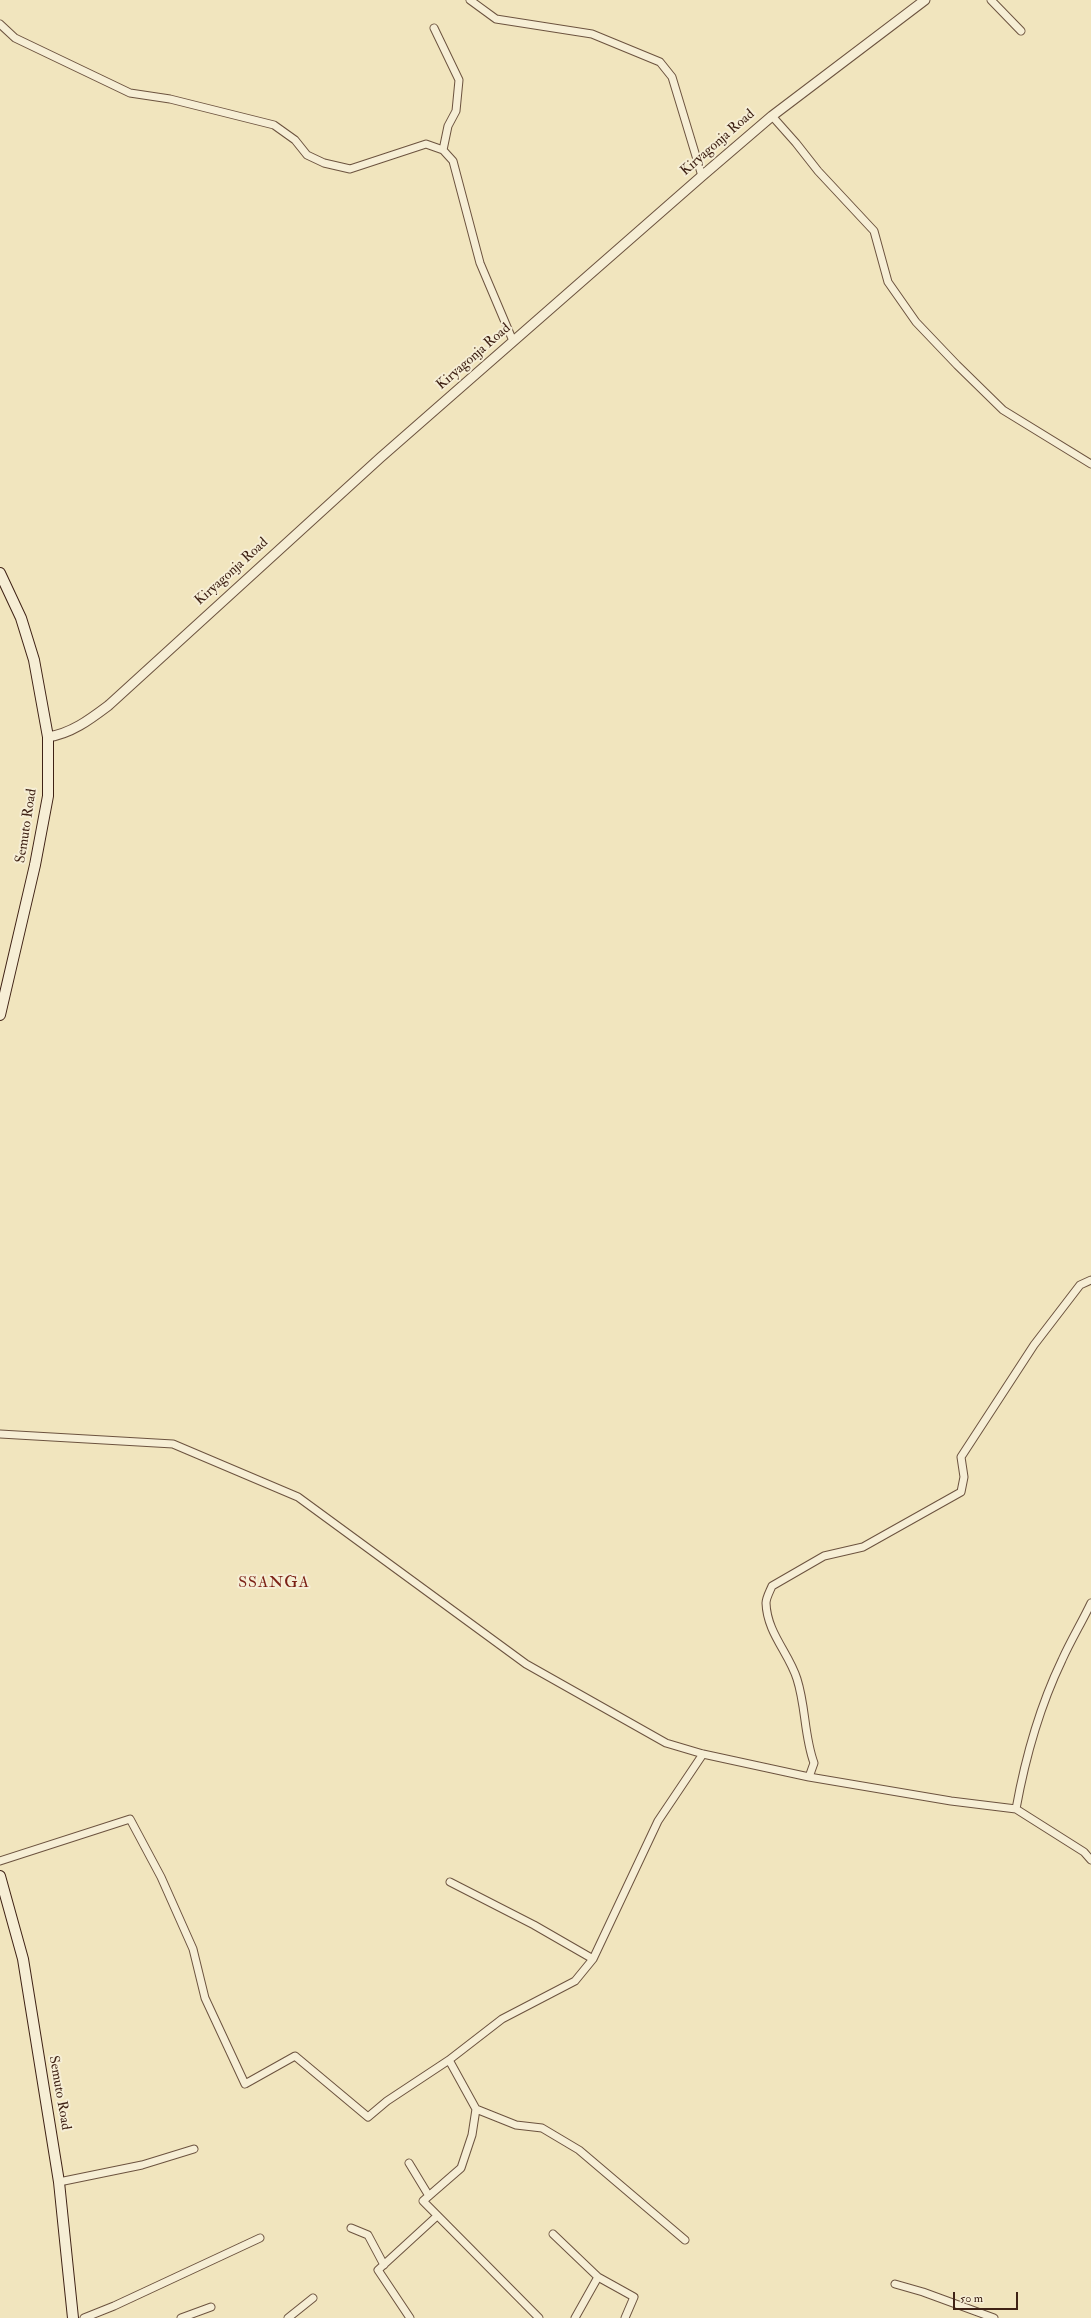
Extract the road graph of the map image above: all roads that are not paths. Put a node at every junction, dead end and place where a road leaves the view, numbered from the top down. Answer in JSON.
{"nodes":[{"id":1,"x":470,"y":0,"type":"edge"},
{"id":2,"x":925,"y":0,"type":"edge"},
{"id":3,"x":991,"y":0,"type":"edge"},
{"id":4,"x":0,"y":24,"type":"edge"},
{"id":5,"x":434,"y":28,"type":"dead end"},
{"id":6,"x":1021,"y":31,"type":"dead end"},
{"id":7,"x":772,"y":116,"type":"junction"},
{"id":8,"x":444,"y":150,"type":"junction"},
{"id":9,"x":702,"y":176,"type":"junction"},
{"id":10,"x":513,"y":341,"type":"junction"},
{"id":11,"x":1091,"y":464,"type":"edge"},
{"id":12,"x":0,"y":573,"type":"edge"},
{"id":13,"x":48,"y":738,"type":"junction"},
{"id":14,"x":0,"y":1015,"type":"edge"},
{"id":15,"x":1091,"y":1280,"type":"edge"},
{"id":16,"x":0,"y":1434,"type":"edge"},
{"id":17,"x":1091,"y":1602,"type":"edge"},
{"id":18,"x":703,"y":1754,"type":"junction"},
{"id":19,"x":809,"y":1777,"type":"junction"},
{"id":20,"x":1016,"y":1809,"type":"junction"},
{"id":21,"x":1091,"y":1860,"type":"edge"},
{"id":22,"x":0,"y":1861,"type":"edge"},
{"id":23,"x":0,"y":1876,"type":"edge"},
{"id":24,"x":450,"y":1882,"type":"dead end"},
{"id":25,"x":592,"y":1959,"type":"junction"},
{"id":26,"x":449,"y":2060,"type":"junction"},
{"id":27,"x":476,"y":2109,"type":"junction"},
{"id":28,"x":194,"y":2149,"type":"dead end"},
{"id":29,"x":409,"y":2163,"type":"dead end"},
{"id":30,"x":59,"y":2182,"type":"junction"},
{"id":31,"x":429,"y":2196,"type":"junction"},
{"id":32,"x":437,"y":2216,"type":"junction"},
{"id":33,"x":351,"y":2228,"type":"dead end"},
{"id":34,"x":553,"y":2234,"type":"dead end"},
{"id":35,"x":260,"y":2238,"type":"dead end"},
{"id":36,"x":685,"y":2240,"type":"dead end"},
{"id":37,"x":384,"y":2265,"type":"junction"},
{"id":38,"x":598,"y":2277,"type":"junction"},
{"id":39,"x":895,"y":2284,"type":"dead end"},
{"id":40,"x":313,"y":2298,"type":"dead end"},
{"id":41,"x":211,"y":2307,"type":"dead end"},
{"id":42,"x":73,"y":2318,"type":"edge"},
{"id":43,"x":84,"y":2318,"type":"edge"},
{"id":44,"x":181,"y":2318,"type":"edge"},
{"id":45,"x":288,"y":2318,"type":"edge"},
{"id":46,"x":410,"y":2318,"type":"edge"},
{"id":47,"x":539,"y":2318,"type":"edge"},
{"id":48,"x":575,"y":2318,"type":"edge"},
{"id":49,"x":625,"y":2318,"type":"edge"},
{"id":50,"x":994,"y":2318,"type":"edge"}],
"edges":[{"from":1,"to":9,"type":"street"},
{"from":2,"to":7,"type":"street","name":"Kiryagonja Road"},
{"from":3,"to":6,"type":"street"},
{"from":4,"to":8,"type":"street"},
{"from":5,"to":8,"type":"street"},
{"from":7,"to":9,"type":"street","name":"Kiryagonja Road"},
{"from":7,"to":11,"type":"street"},
{"from":8,"to":10,"type":"street"},
{"from":9,"to":10,"type":"street","name":"Kiryagonja Road"},
{"from":10,"to":13,"type":"street","name":"Kiryagonja Road"},
{"from":12,"to":13,"type":"main road","name":"Semuto Road"},
{"from":13,"to":14,"type":"main road","name":"Semuto Road"},
{"from":15,"to":19,"type":"street"},
{"from":16,"to":18,"type":"street"},
{"from":17,"to":20,"type":"street"},
{"from":18,"to":19,"type":"street"},
{"from":18,"to":25,"type":"street"},
{"from":19,"to":20,"type":"street"},
{"from":20,"to":21,"type":"street"},
{"from":22,"to":26,"type":"street"},
{"from":23,"to":30,"type":"main road","name":"Semuto Road"},
{"from":24,"to":25,"type":"street"},
{"from":25,"to":26,"type":"street"},
{"from":26,"to":27,"type":"street"},
{"from":27,"to":31,"type":"street"},
{"from":27,"to":36,"type":"street"},
{"from":28,"to":30,"type":"street"},
{"from":29,"to":31,"type":"street"},
{"from":30,"to":42,"type":"main road","name":"Semuto Road"},
{"from":31,"to":32,"type":"street"},
{"from":32,"to":37,"type":"street"},
{"from":32,"to":47,"type":"street"},
{"from":33,"to":37,"type":"street"},
{"from":34,"to":38,"type":"street"},
{"from":35,"to":43,"type":"street"},
{"from":37,"to":46,"type":"street"},
{"from":38,"to":48,"type":"street"},
{"from":38,"to":49,"type":"street"},
{"from":39,"to":50,"type":"street"},
{"from":40,"to":45,"type":"street"},
{"from":41,"to":44,"type":"street"}]}
